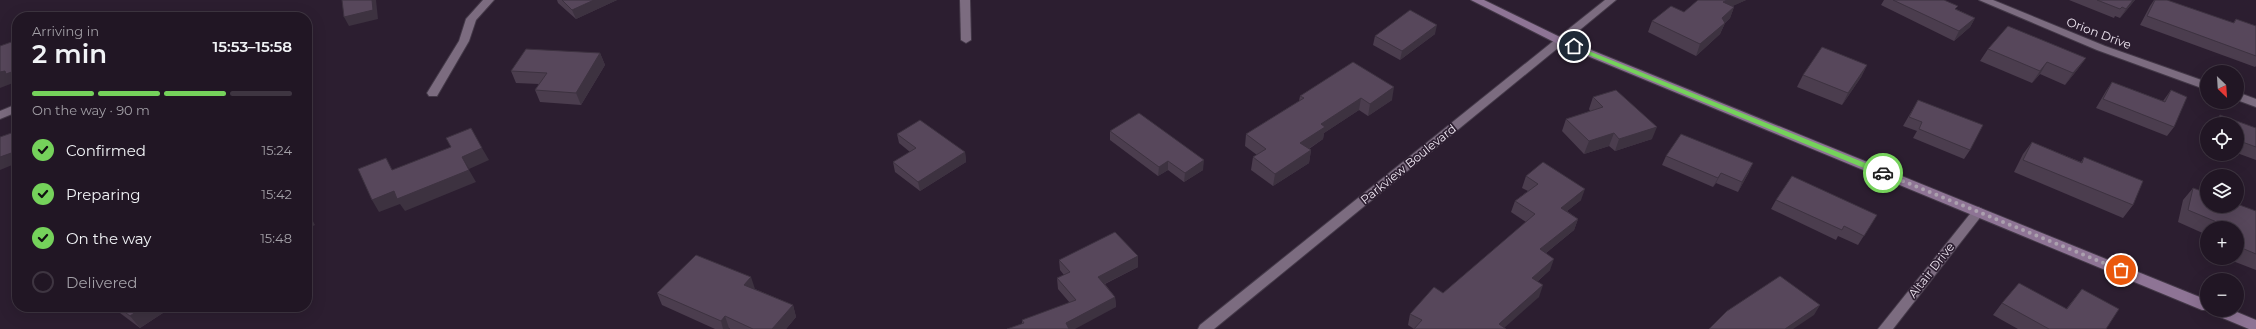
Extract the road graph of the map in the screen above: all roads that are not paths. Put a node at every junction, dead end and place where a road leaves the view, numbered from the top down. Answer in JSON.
{"nodes":[{"id":1,"x":489,"y":0,"type":"edge"},
{"id":2,"x":965,"y":0,"type":"edge"},
{"id":3,"x":1476,"y":0,"type":"edge"},
{"id":4,"x":1611,"y":0,"type":"edge"},
{"id":5,"x":1984,"y":0,"type":"edge"},
{"id":6,"x":966,"y":40,"type":"dead end"},
{"id":7,"x":1560,"y":41,"type":"junction"},
{"id":8,"x":2200,"y":83,"type":"edge"},
{"id":9,"x":433,"y":93,"type":"dead end"},
{"id":10,"x":2244,"y":99,"type":"edge"},
{"id":11,"x":2256,"y":103,"type":"edge"},
{"id":12,"x":12,"y":110,"type":"edge"},
{"id":13,"x":0,"y":115,"type":"edge"},
{"id":14,"x":1978,"y":212,"type":"junction"},
{"id":15,"x":2200,"y":303,"type":"edge"},
{"id":16,"x":2235,"y":317,"type":"edge"},
{"id":17,"x":2256,"y":326,"type":"edge"},
{"id":18,"x":1205,"y":329,"type":"edge"},
{"id":19,"x":1885,"y":329,"type":"edge"}],
"edges":[{"from":1,"to":9,"type":"street"},
{"from":2,"to":6,"type":"street"},
{"from":3,"to":7,"type":"main road"},
{"from":4,"to":7,"type":"street","name":"Parkview Boulevard"},
{"from":5,"to":8,"type":"street","name":"Orion Drive"},
{"from":7,"to":14,"type":"main road"},
{"from":7,"to":18,"type":"street","name":"Parkview Boulevard"},
{"from":10,"to":11,"type":"street"},
{"from":12,"to":13,"type":"street"},
{"from":14,"to":15,"type":"main road"},
{"from":14,"to":19,"type":"street","name":"Altair Drive"},
{"from":16,"to":17,"type":"main road"}]}
